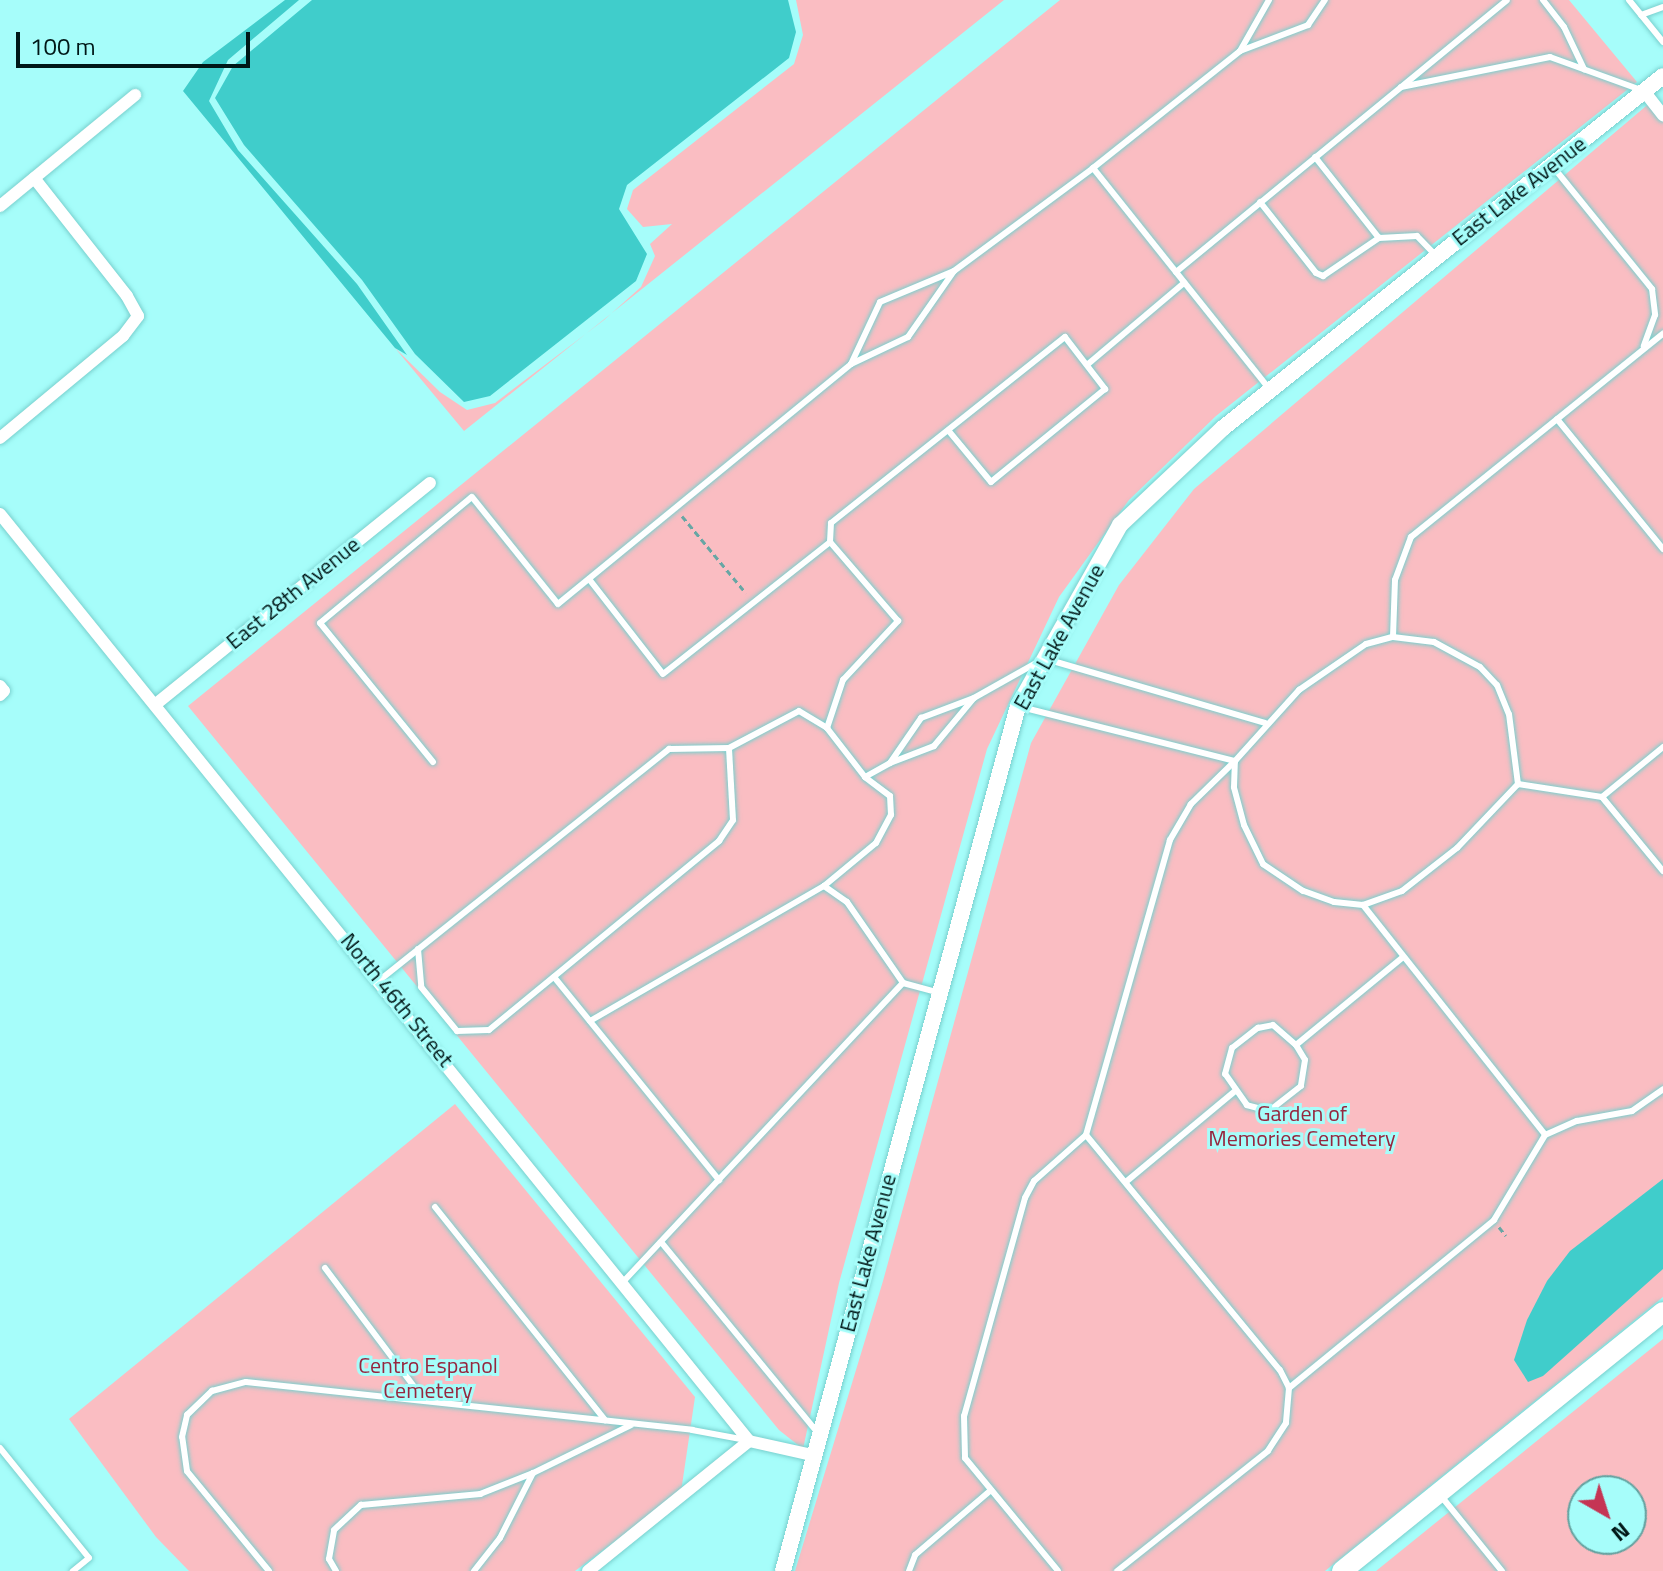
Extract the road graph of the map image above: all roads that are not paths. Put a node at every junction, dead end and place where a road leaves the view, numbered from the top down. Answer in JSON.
{"nodes":[{"id":1,"x":1269,"y":0,"type":"edge"},
{"id":2,"x":1325,"y":0,"type":"edge"},
{"id":3,"x":1507,"y":0,"type":"edge"},
{"id":4,"x":1543,"y":0,"type":"edge"},
{"id":5,"x":1629,"y":0,"type":"edge"},
{"id":6,"x":1663,"y":7,"type":"edge"},
{"id":7,"x":1641,"y":15,"type":"junction"},
{"id":8,"x":1663,"y":42,"type":"edge"},
{"id":9,"x":1240,"y":51,"type":"junction"},
{"id":10,"x":1584,"y":69,"type":"junction"},
{"id":11,"x":1663,"y":76,"type":"edge"},
{"id":12,"x":1400,"y":87,"type":"junction"},
{"id":13,"x":1644,"y":91,"type":"junction"},
{"id":14,"x":135,"y":95,"type":"dead end"},
{"id":15,"x":1663,"y":115,"type":"edge"},
{"id":16,"x":1315,"y":157,"type":"junction"},
{"id":17,"x":1552,"y":165,"type":"junction"},
{"id":18,"x":1093,"y":168,"type":"junction"},
{"id":19,"x":34,"y":178,"type":"junction"},
{"id":20,"x":1260,"y":202,"type":"junction"},
{"id":21,"x":0,"y":206,"type":"edge"},
{"id":22,"x":1379,"y":238,"type":"junction"},
{"id":23,"x":1436,"y":256,"type":"junction"},
{"id":24,"x":954,"y":271,"type":"junction"},
{"id":25,"x":1176,"y":272,"type":"junction"},
{"id":26,"x":1184,"y":283,"type":"junction"},
{"id":27,"x":1663,"y":334,"type":"edge"},
{"id":28,"x":1640,"y":353,"type":"junction"},
{"id":29,"x":851,"y":364,"type":"junction"},
{"id":30,"x":1088,"y":364,"type":"junction"},
{"id":31,"x":1270,"y":390,"type":"junction"},
{"id":32,"x":1557,"y":419,"type":"junction"},
{"id":33,"x":948,"y":430,"type":"junction"},
{"id":34,"x":0,"y":438,"type":"edge"},
{"id":35,"x":430,"y":483,"type":"dead end"},
{"id":36,"x":0,"y":514,"type":"edge"},
{"id":37,"x":830,"y":542,"type":"junction"},
{"id":38,"x":1663,"y":549,"type":"edge"},
{"id":39,"x":589,"y":579,"type":"junction"},
{"id":40,"x":1393,"y":637,"type":"junction"},
{"id":41,"x":1045,"y":658,"type":"junction"},
{"id":42,"x":974,"y":698,"type":"junction"},
{"id":43,"x":156,"y":704,"type":"junction"},
{"id":44,"x":1018,"y":706,"type":"junction"},
{"id":45,"x":1265,"y":723,"type":"junction"},
{"id":46,"x":827,"y":728,"type":"junction"},
{"id":47,"x":1663,"y":747,"type":"edge"},
{"id":48,"x":729,"y":748,"type":"junction"},
{"id":49,"x":1235,"y":761,"type":"junction"},
{"id":50,"x":433,"y":762,"type":"dead end"},
{"id":51,"x":890,"y":763,"type":"junction"},
{"id":52,"x":865,"y":777,"type":"junction"},
{"id":53,"x":1518,"y":784,"type":"junction"},
{"id":54,"x":1602,"y":797,"type":"junction"},
{"id":55,"x":1663,"y":871,"type":"edge"},
{"id":56,"x":824,"y":886,"type":"junction"},
{"id":57,"x":1363,"y":905,"type":"junction"},
{"id":58,"x":418,"y":949,"type":"junction"},
{"id":59,"x":1402,"y":958,"type":"junction"},
{"id":60,"x":554,"y":977,"type":"junction"},
{"id":61,"x":381,"y":979,"type":"junction"},
{"id":62,"x":903,"y":983,"type":"junction"},
{"id":63,"x":940,"y":993,"type":"junction"},
{"id":64,"x":590,"y":1021,"type":"junction"},
{"id":65,"x":1296,"y":1045,"type":"junction"},
{"id":66,"x":1663,"y":1089,"type":"edge"},
{"id":67,"x":1235,"y":1091,"type":"junction"},
{"id":68,"x":1086,"y":1135,"type":"junction"},
{"id":69,"x":1545,"y":1135,"type":"junction"},
{"id":70,"x":719,"y":1180,"type":"junction"},
{"id":71,"x":1127,"y":1181,"type":"junction"},
{"id":72,"x":435,"y":1207,"type":"dead end"},
{"id":73,"x":661,"y":1242,"type":"junction"},
{"id":74,"x":325,"y":1268,"type":"dead end"},
{"id":75,"x":623,"y":1282,"type":"junction"},
{"id":76,"x":1663,"y":1312,"type":"edge"},
{"id":77,"x":1289,"y":1388,"type":"junction"},
{"id":78,"x":425,"y":1401,"type":"junction"},
{"id":79,"x":605,"y":1420,"type":"junction"},
{"id":80,"x":635,"y":1423,"type":"junction"},
{"id":81,"x":818,"y":1433,"type":"junction"},
{"id":82,"x":749,"y":1441,"type":"junction"},
{"id":83,"x":0,"y":1448,"type":"edge"},
{"id":84,"x":812,"y":1455,"type":"junction"},
{"id":85,"x":533,"y":1473,"type":"junction"},
{"id":86,"x":991,"y":1490,"type":"junction"},
{"id":87,"x":1439,"y":1493,"type":"junction"},
{"id":88,"x":73,"y":1571,"type":"edge"},
{"id":89,"x":269,"y":1571,"type":"edge"},
{"id":90,"x":336,"y":1571,"type":"edge"},
{"id":91,"x":474,"y":1571,"type":"edge"},
{"id":92,"x":588,"y":1571,"type":"edge"},
{"id":93,"x":783,"y":1571,"type":"edge"},
{"id":94,"x":909,"y":1571,"type":"edge"},
{"id":95,"x":1058,"y":1571,"type":"edge"},
{"id":96,"x":1117,"y":1571,"type":"edge"},
{"id":97,"x":1342,"y":1571,"type":"edge"},
{"id":98,"x":1502,"y":1571,"type":"edge"}],
"edges":[{"from":1,"to":9,"type":"lane"},
{"from":2,"to":9,"type":"lane"},
{"from":3,"to":12,"type":"lane"},
{"from":4,"to":10,"type":"lane"},
{"from":5,"to":7,"type":"lane"},
{"from":6,"to":7,"type":"lane"},
{"from":7,"to":8,"type":"lane"},
{"from":9,"to":18,"type":"lane"},
{"from":10,"to":12,"type":"lane"},
{"from":10,"to":13,"type":"lane"},
{"from":11,"to":13,"type":"street","name":"East Lake Avenue"},
{"from":12,"to":16,"type":"lane"},
{"from":13,"to":15,"type":"street"},
{"from":13,"to":17,"type":"street","name":"East Lake Avenue"},
{"from":14,"to":19,"type":"street"},
{"from":16,"to":20,"type":"lane"},
{"from":16,"to":22,"type":"lane"},
{"from":17,"to":23,"type":"street","name":"East Lake Avenue"},
{"from":17,"to":28,"type":"lane"},
{"from":18,"to":24,"type":"lane"},
{"from":18,"to":25,"type":"lane"},
{"from":19,"to":21,"type":"street"},
{"from":19,"to":34,"type":"street"},
{"from":20,"to":22,"type":"lane"},
{"from":20,"to":25,"type":"lane"},
{"from":22,"to":23,"type":"lane"},
{"from":23,"to":31,"type":"street","name":"East Lake Avenue"},
{"from":24,"to":29,"type":"lane"},
{"from":24,"to":29,"type":"lane"},
{"from":25,"to":26,"type":"lane"},
{"from":26,"to":30,"type":"lane"},
{"from":26,"to":31,"type":"lane"},
{"from":27,"to":28,"type":"lane"},
{"from":28,"to":32,"type":"lane"},
{"from":29,"to":39,"type":"lane"},
{"from":30,"to":33,"type":"lane"},
{"from":30,"to":33,"type":"lane"},
{"from":31,"to":41,"type":"street","name":"East Lake Avenue"},
{"from":32,"to":38,"type":"lane"},
{"from":32,"to":40,"type":"lane"},
{"from":33,"to":37,"type":"lane"},
{"from":35,"to":43,"type":"street","name":"East 28th Avenue"},
{"from":36,"to":43,"type":"street","name":"North 46th Street"},
{"from":37,"to":39,"type":"lane"},
{"from":37,"to":46,"type":"lane"},
{"from":39,"to":50,"type":"lane"},
{"from":40,"to":45,"type":"lane"},
{"from":40,"to":53,"type":"lane"},
{"from":41,"to":42,"type":"lane"},
{"from":41,"to":44,"type":"street","name":"East Lake Avenue"},
{"from":41,"to":45,"type":"lane"},
{"from":42,"to":51,"type":"lane"},
{"from":42,"to":51,"type":"lane"},
{"from":43,"to":61,"type":"street","name":"North 46th Street"},
{"from":44,"to":49,"type":"lane"},
{"from":44,"to":63,"type":"street","name":"East Lake Avenue"},
{"from":45,"to":49,"type":"lane"},
{"from":46,"to":48,"type":"lane"},
{"from":46,"to":52,"type":"lane"},
{"from":47,"to":54,"type":"lane"},
{"from":48,"to":58,"type":"lane"},
{"from":48,"to":60,"type":"lane"},
{"from":49,"to":57,"type":"lane"},
{"from":49,"to":68,"type":"lane"},
{"from":51,"to":52,"type":"lane"},
{"from":52,"to":56,"type":"lane"},
{"from":53,"to":54,"type":"lane"},
{"from":53,"to":57,"type":"lane"},
{"from":54,"to":55,"type":"lane"},
{"from":56,"to":62,"type":"lane"},
{"from":56,"to":64,"type":"lane"},
{"from":57,"to":59,"type":"lane"},
{"from":58,"to":60,"type":"lane"},
{"from":58,"to":61,"type":"lane"},
{"from":59,"to":65,"type":"lane"},
{"from":59,"to":69,"type":"lane"},
{"from":60,"to":64,"type":"lane"},
{"from":61,"to":75,"type":"street","name":"North 46th Street"},
{"from":62,"to":63,"type":"lane"},
{"from":62,"to":70,"type":"lane"},
{"from":63,"to":81,"type":"street","name":"East Lake Avenue"},
{"from":64,"to":70,"type":"lane"},
{"from":65,"to":67,"type":"lane"},
{"from":65,"to":67,"type":"lane"},
{"from":66,"to":69,"type":"lane"},
{"from":67,"to":71,"type":"lane"},
{"from":68,"to":71,"type":"lane"},
{"from":68,"to":86,"type":"lane"},
{"from":69,"to":77,"type":"lane"},
{"from":70,"to":73,"type":"lane"},
{"from":71,"to":77,"type":"lane"},
{"from":72,"to":79,"type":"lane"},
{"from":73,"to":75,"type":"lane"},
{"from":73,"to":81,"type":"lane"},
{"from":74,"to":78,"type":"lane"},
{"from":75,"to":82,"type":"street","name":"North 46th Street"},
{"from":76,"to":87,"type":"main road"},
{"from":77,"to":96,"type":"lane"},
{"from":78,"to":79,"type":"lane"},
{"from":78,"to":89,"type":"lane"},
{"from":79,"to":80,"type":"lane"},
{"from":80,"to":82,"type":"lane"},
{"from":80,"to":85,"type":"lane"},
{"from":81,"to":84,"type":"street","name":"East Lake Avenue"},
{"from":82,"to":84,"type":"street"},
{"from":82,"to":92,"type":"street"},
{"from":83,"to":88,"type":"lane"},
{"from":84,"to":93,"type":"street","name":"East Lake Avenue"},
{"from":85,"to":90,"type":"lane"},
{"from":85,"to":91,"type":"lane"},
{"from":86,"to":94,"type":"lane"},
{"from":86,"to":95,"type":"lane"},
{"from":87,"to":97,"type":"main road"},
{"from":87,"to":98,"type":"lane"}]}
